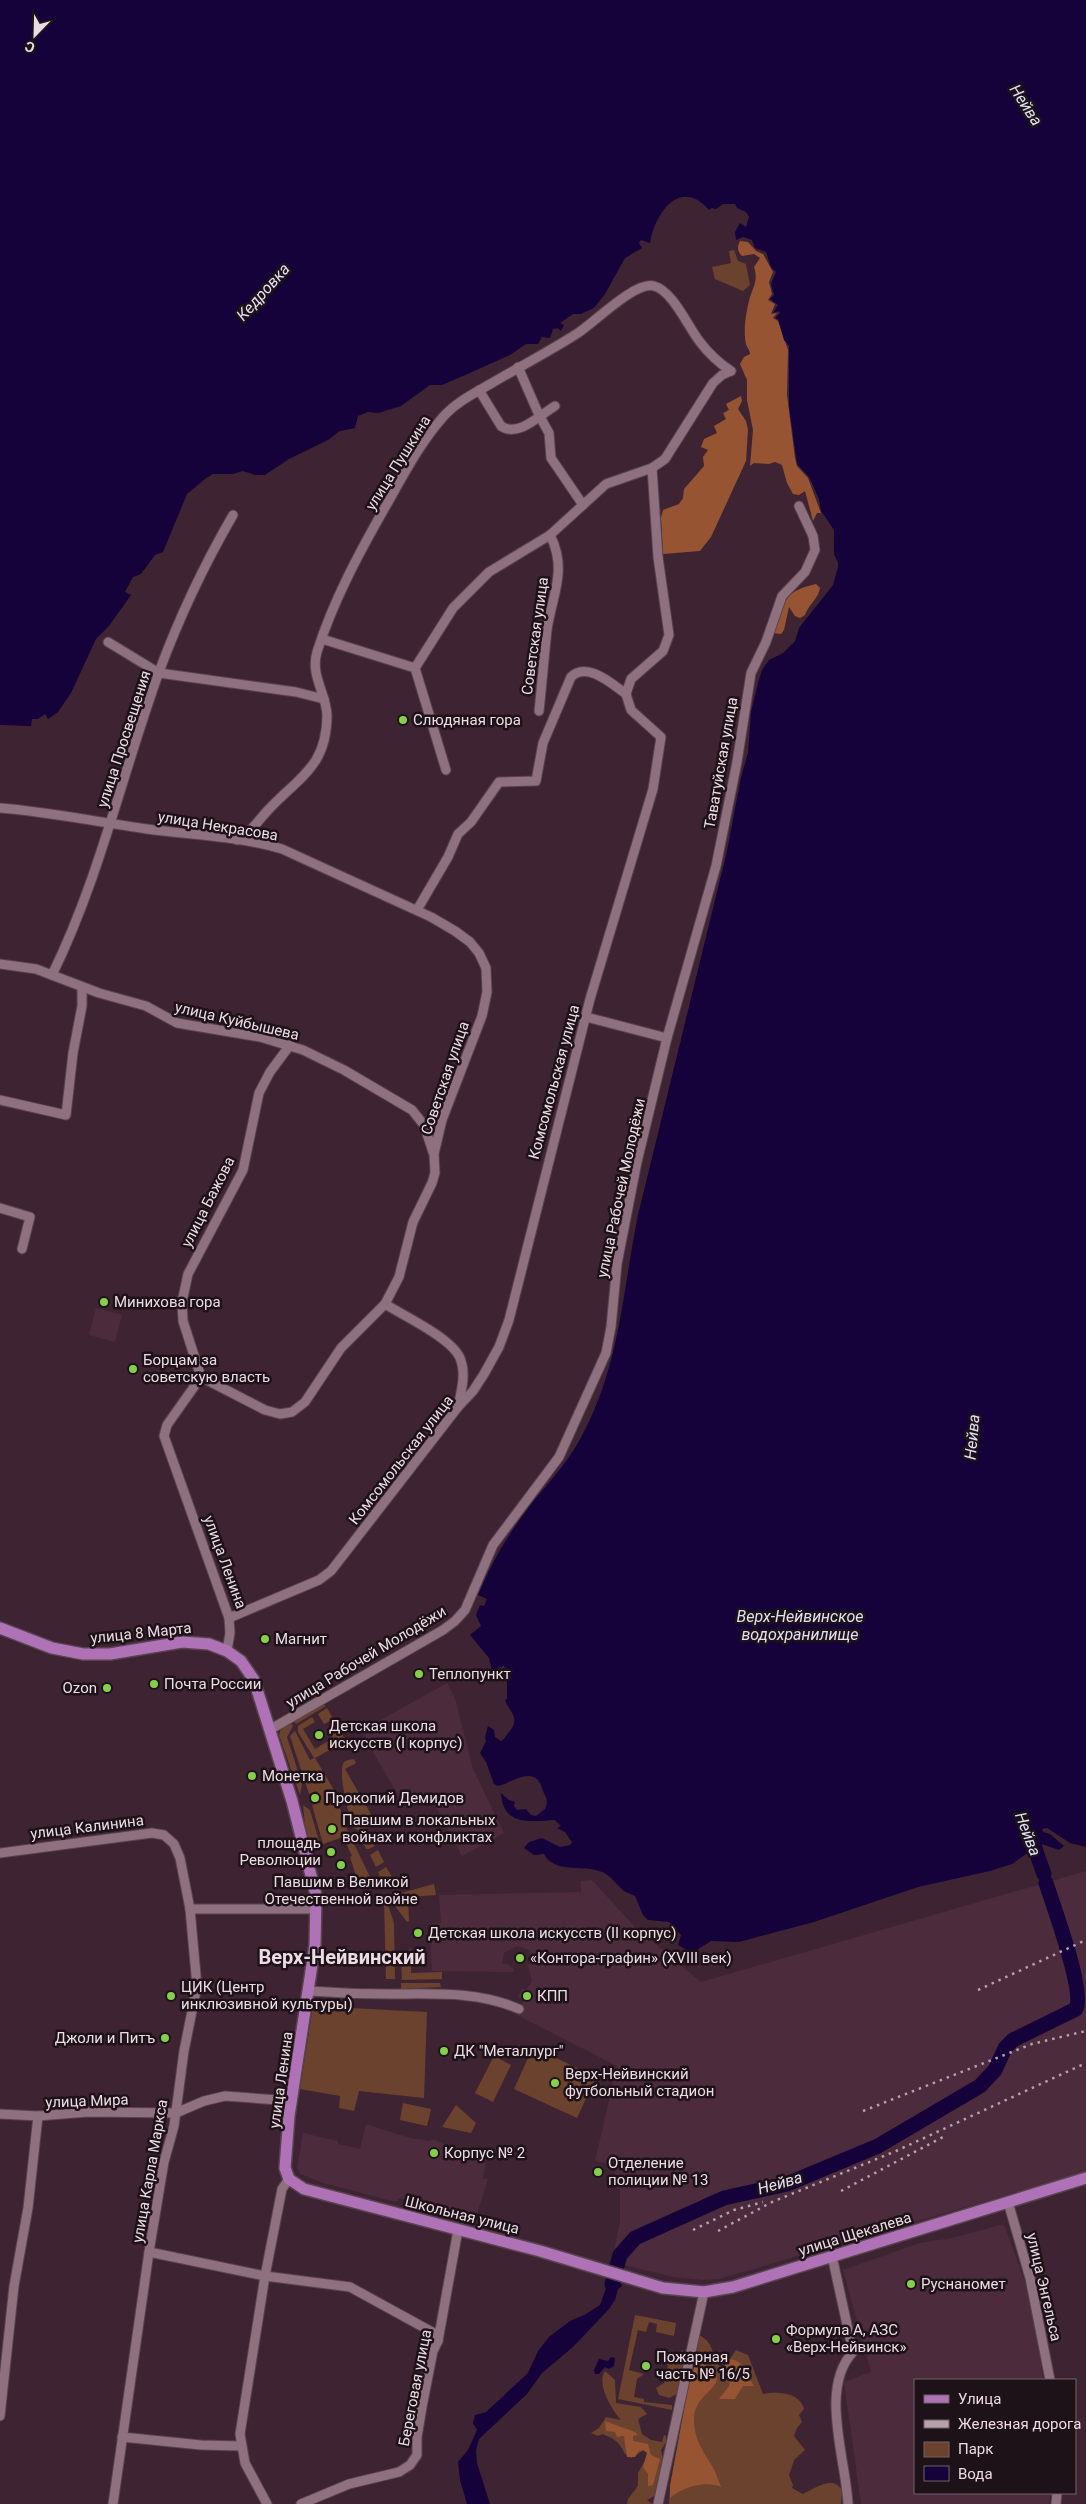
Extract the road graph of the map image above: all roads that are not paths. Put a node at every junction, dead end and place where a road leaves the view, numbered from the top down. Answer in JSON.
{"nodes":[{"id":1,"x":518,"y":368,"type":"junction"},
{"id":2,"x":479,"y":390,"type":"junction"},
{"id":3,"x":555,"y":406,"type":"dead end"},
{"id":4,"x":539,"y":415,"type":"junction"},
{"id":5,"x":652,"y":468,"type":"junction"},
{"id":6,"x":583,"y":505,"type":"junction"},
{"id":7,"x":799,"y":506,"type":"dead end"},
{"id":8,"x":233,"y":515,"type":"dead end"},
{"id":9,"x":550,"y":535,"type":"junction"},
{"id":10,"x":322,"y":639,"type":"junction"},
{"id":11,"x":108,"y":642,"type":"dead end"},
{"id":12,"x":415,"y":668,"type":"junction"},
{"id":13,"x":159,"y":674,"type":"junction"},
{"id":14,"x":626,"y":694,"type":"junction"},
{"id":15,"x":324,"y":699,"type":"junction"},
{"id":16,"x":539,"y":711,"type":"dead end"},
{"id":17,"x":446,"y":770,"type":"dead end"},
{"id":18,"x":0,"y":808,"type":"edge"},
{"id":19,"x":112,"y":822,"type":"junction"},
{"id":20,"x":237,"y":840,"type":"junction"},
{"id":21,"x":417,"y":910,"type":"junction"},
{"id":22,"x":0,"y":964,"type":"edge"},
{"id":23,"x":486,"y":968,"type":"joint"},
{"id":24,"x":52,"y":975,"type":"junction"},
{"id":25,"x":82,"y":987,"type":"junction"},
{"id":26,"x":586,"y":1017,"type":"junction"},
{"id":27,"x":667,"y":1038,"type":"junction"},
{"id":28,"x":290,"y":1045,"type":"junction"},
{"id":29,"x":0,"y":1100,"type":"edge"},
{"id":30,"x":434,"y":1154,"type":"junction"},
{"id":31,"x":0,"y":1208,"type":"edge"},
{"id":32,"x":22,"y":1249,"type":"dead end"},
{"id":33,"x":385,"y":1304,"type":"junction"},
{"id":34,"x":201,"y":1377,"type":"junction"},
{"id":35,"x":458,"y":1407,"type":"junction"},
{"id":36,"x":229,"y":1618,"type":"junction"},
{"id":37,"x":0,"y":1628,"type":"edge"},
{"id":38,"x":227,"y":1650,"type":"junction"},
{"id":39,"x":271,"y":1729,"type":"junction"},
{"id":40,"x":174,"y":1844,"type":"joint"},
{"id":41,"x":0,"y":1853,"type":"edge"},
{"id":42,"x":190,"y":1909,"type":"junction"},
{"id":43,"x":316,"y":1909,"type":"junction"},
{"id":44,"x":309,"y":1991,"type":"junction"},
{"id":45,"x":519,"y":2009,"type":"dead end"},
{"id":46,"x":292,"y":2101,"type":"junction"},
{"id":47,"x":176,"y":2113,"type":"junction"},
{"id":48,"x":0,"y":2114,"type":"edge"},
{"id":49,"x":38,"y":2116,"type":"junction"},
{"id":50,"x":1086,"y":2178,"type":"edge"},
{"id":51,"x":289,"y":2179,"type":"junction"},
{"id":52,"x":1008,"y":2202,"type":"junction"},
{"id":53,"x":458,"y":2230,"type":"junction"},
{"id":54,"x":149,"y":2252,"type":"junction"},
{"id":55,"x":832,"y":2256,"type":"junction"},
{"id":56,"x":265,"y":2276,"type":"junction"},
{"id":57,"x":629,"y":2278,"type":"joint"},
{"id":58,"x":704,"y":2292,"type":"junction"},
{"id":59,"x":438,"y":2341,"type":"junction"},
{"id":60,"x":1050,"y":2379,"type":"edge"},
{"id":61,"x":0,"y":2416,"type":"edge"},
{"id":62,"x":122,"y":2436,"type":"junction"},
{"id":63,"x":241,"y":2446,"type":"junction"},
{"id":64,"x":113,"y":2504,"type":"edge"},
{"id":65,"x":267,"y":2504,"type":"edge"},
{"id":66,"x":301,"y":2504,"type":"edge"},
{"id":67,"x":658,"y":2504,"type":"edge"},
{"id":68,"x":848,"y":2504,"type":"edge"}],
"edges":[{"from":1,"to":2,"type":"street","name":"улица Пушкина"},
{"from":1,"to":4,"type":"street"},
{"from":1,"to":5,"type":"street","name":"улица Пушкина"},
{"from":2,"to":4,"type":"street"},
{"from":2,"to":10,"type":"street","name":"улица Пушкина"},
{"from":3,"to":4,"type":"street"},
{"from":4,"to":6,"type":"street"},
{"from":5,"to":6,"type":"street"},
{"from":5,"to":14,"type":"street"},
{"from":6,"to":9,"type":"street"},
{"from":7,"to":27,"type":"street","name":"Таватуйская улица"},
{"from":8,"to":13,"type":"street","name":"улица Просвещения"},
{"from":9,"to":12,"type":"street"},
{"from":9,"to":16,"type":"street","name":"Советская улица"},
{"from":10,"to":12,"type":"street"},
{"from":10,"to":15,"type":"street","name":"улица Пушкина"},
{"from":11,"to":13,"type":"street"},
{"from":12,"to":17,"type":"street"},
{"from":13,"to":15,"type":"street"},
{"from":13,"to":19,"type":"street","name":"улица Просвещения"},
{"from":14,"to":21,"type":"street"},
{"from":14,"to":26,"type":"street","name":"Комсомольская улица"},
{"from":15,"to":20,"type":"street","name":"улица Пушкина"},
{"from":18,"to":19,"type":"street","name":"улица Некрасова"},
{"from":19,"to":20,"type":"street","name":"улица Некрасова"},
{"from":19,"to":24,"type":"street","name":"улица Просвещения"},
{"from":20,"to":21,"type":"street","name":"улица Некрасова"},
{"from":21,"to":23,"type":"street","name":"улица Некрасова"},
{"from":22,"to":24,"type":"street","name":"улица Куйбышева"},
{"from":23,"to":30,"type":"street","name":"Советская улица"},
{"from":24,"to":25,"type":"street","name":"улица Куйбышева"},
{"from":25,"to":28,"type":"street","name":"улица Куйбышева"},
{"from":25,"to":29,"type":"street"},
{"from":26,"to":27,"type":"street"},
{"from":26,"to":35,"type":"street","name":"Комсомольская улица"},
{"from":27,"to":39,"type":"street","name":"улица Рабочей Молодёжи"},
{"from":28,"to":30,"type":"street","name":"улица Куйбышева"},
{"from":28,"to":34,"type":"street","name":"улица Бажова"},
{"from":30,"to":33,"type":"street","name":"Советская улица"},
{"from":31,"to":32,"type":"street"},
{"from":33,"to":34,"type":"street","name":"Советская улица"},
{"from":33,"to":35,"type":"street"},
{"from":34,"to":36,"type":"street","name":"улица Ленина"},
{"from":35,"to":36,"type":"street","name":"Комсомольская улица"},
{"from":36,"to":38,"type":"street","name":"улица Ленина"},
{"from":37,"to":38,"type":"main road","name":"улица 8 Марта"},
{"from":38,"to":39,"type":"main road","name":"улица Ленина"},
{"from":39,"to":43,"type":"main road","name":"улица Ленина"},
{"from":40,"to":41,"type":"street","name":"улица Калинина"},
{"from":40,"to":42,"type":"street","name":"улица Карла Маркса"},
{"from":42,"to":43,"type":"street"},
{"from":42,"to":47,"type":"street","name":"улица Карла Маркса"},
{"from":43,"to":44,"type":"main road","name":"улица Ленина"},
{"from":44,"to":45,"type":"street"},
{"from":44,"to":46,"type":"main road","name":"улица Ленина"},
{"from":46,"to":47,"type":"street"},
{"from":46,"to":51,"type":"main road","name":"улица Ленина"},
{"from":47,"to":49,"type":"street","name":"улица Мира"},
{"from":47,"to":54,"type":"street","name":"улица Карла Маркса"},
{"from":48,"to":49,"type":"street","name":"улица Мира"},
{"from":49,"to":61,"type":"street"},
{"from":50,"to":52,"type":"main road","name":"улица Щекалева"},
{"from":51,"to":53,"type":"main road","name":"Школьная улица"},
{"from":51,"to":56,"type":"street","name":"улица Ленина"},
{"from":52,"to":55,"type":"main road","name":"улица Щекалева"},
{"from":52,"to":60,"type":"street","name":"улица Энгельса"},
{"from":53,"to":57,"type":"main road","name":"Школьная улица"},
{"from":53,"to":59,"type":"street","name":"Береговая улица"},
{"from":54,"to":56,"type":"street"},
{"from":54,"to":62,"type":"street","name":"улица Карла Маркса"},
{"from":55,"to":58,"type":"main road","name":"улица Щекалева"},
{"from":55,"to":68,"type":"street"},
{"from":56,"to":59,"type":"street"},
{"from":56,"to":63,"type":"street","name":"улица Ленина"},
{"from":57,"to":58,"type":"main road","name":"улица Щекалева"},
{"from":58,"to":67,"type":"street"},
{"from":59,"to":66,"type":"street","name":"Береговая улица"},
{"from":62,"to":63,"type":"street"},
{"from":62,"to":64,"type":"street","name":"улица Карла Маркса"},
{"from":63,"to":65,"type":"street","name":"улица Ленина"}]}
